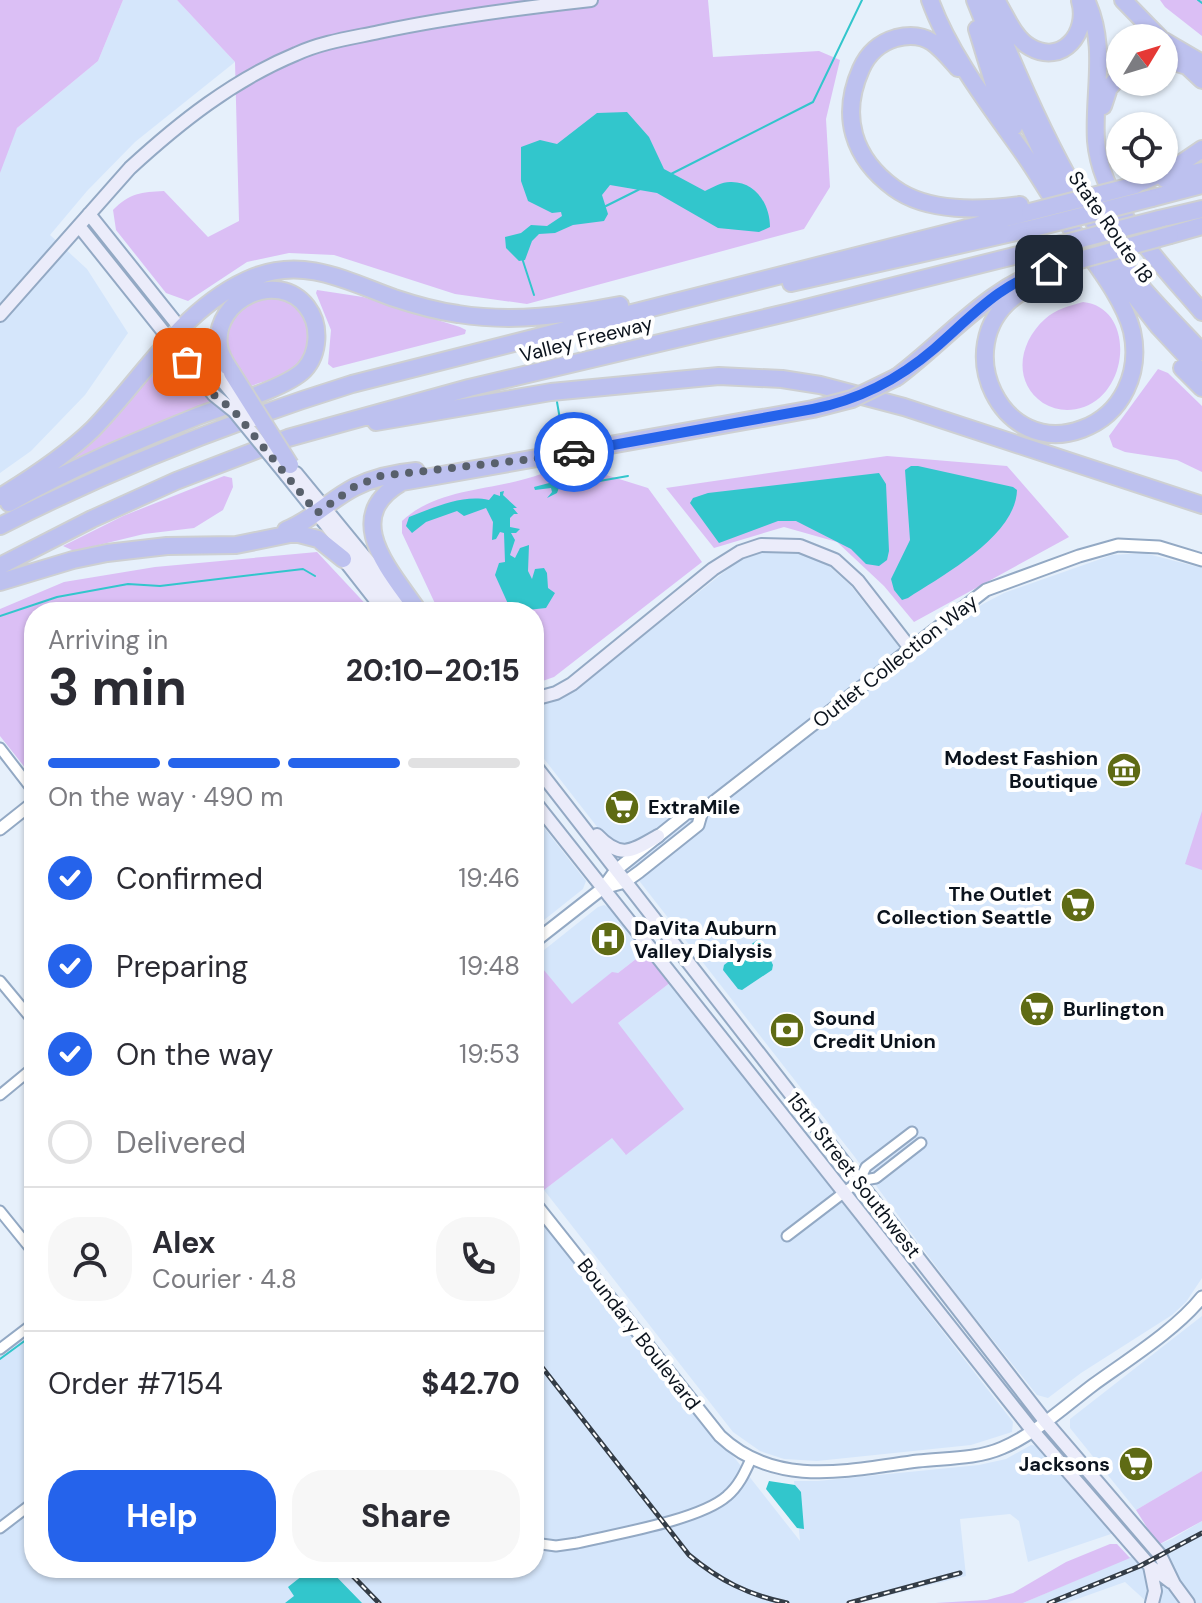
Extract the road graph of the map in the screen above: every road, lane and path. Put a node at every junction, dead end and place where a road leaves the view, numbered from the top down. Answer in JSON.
{"nodes":[{"id":1,"x":591,"y":0,"type":"edge"},
{"id":2,"x":930,"y":0,"type":"edge"},
{"id":3,"x":973,"y":0,"type":"edge"},
{"id":4,"x":987,"y":0,"type":"edge"},
{"id":5,"x":996,"y":0,"type":"edge"},
{"id":6,"x":1080,"y":0,"type":"edge"},
{"id":7,"x":1086,"y":0,"type":"edge"},
{"id":8,"x":1123,"y":0,"type":"edge"},
{"id":9,"x":1146,"y":24,"type":"edge"},
{"id":10,"x":1178,"y":49,"type":"edge"},
{"id":11,"x":1178,"y":63,"type":"edge"},
{"id":12,"x":1202,"y":63,"type":"edge"},
{"id":13,"x":1202,"y":80,"type":"edge"},
{"id":14,"x":1106,"y":95,"type":"edge"},
{"id":15,"x":983,"y":97,"type":"junction"},
{"id":16,"x":1096,"y":143,"type":"junction"},
{"id":17,"x":1202,"y":149,"type":"edge"},
{"id":18,"x":1202,"y":171,"type":"edge"},
{"id":19,"x":1037,"y":174,"type":"junction"},
{"id":20,"x":1136,"y":185,"type":"junction"},
{"id":21,"x":1202,"y":185,"type":"edge"},
{"id":22,"x":1202,"y":209,"type":"edge"},
{"id":23,"x":89,"y":214,"type":"junction"},
{"id":24,"x":1030,"y":215,"type":"junction"},
{"id":25,"x":79,"y":226,"type":"junction"},
{"id":26,"x":1202,"y":226,"type":"edge"},
{"id":27,"x":1067,"y":268,"type":"junction"},
{"id":28,"x":791,"y":272,"type":"junction"},
{"id":29,"x":1101,"y":272,"type":"junction"},
{"id":30,"x":1202,"y":312,"type":"edge"},
{"id":31,"x":0,"y":315,"type":"edge"},
{"id":32,"x":547,"y":334,"type":"junction"},
{"id":33,"x":176,"y":336,"type":"junction"},
{"id":34,"x":1202,"y":352,"type":"edge"},
{"id":35,"x":1202,"y":373,"type":"edge"},
{"id":36,"x":226,"y":376,"type":"junction"},
{"id":37,"x":1202,"y":388,"type":"edge"},
{"id":38,"x":288,"y":438,"type":"junction"},
{"id":39,"x":541,"y":458,"type":"junction"},
{"id":40,"x":288,"y":473,"type":"junction"},
{"id":41,"x":0,"y":497,"type":"edge"},
{"id":42,"x":1202,"y":505,"type":"edge"},
{"id":43,"x":0,"y":507,"type":"edge"},
{"id":44,"x":318,"y":513,"type":"junction"},
{"id":45,"x":0,"y":526,"type":"edge"},
{"id":46,"x":247,"y":544,"type":"junction"},
{"id":47,"x":343,"y":559,"type":"junction"},
{"id":48,"x":1202,"y":560,"type":"edge"},
{"id":49,"x":0,"y":566,"type":"edge"},
{"id":50,"x":0,"y":582,"type":"edge"},
{"id":51,"x":377,"y":602,"type":"edge"},
{"id":52,"x":388,"y":602,"type":"edge"},
{"id":53,"x":401,"y":602,"type":"edge"},
{"id":54,"x":412,"y":602,"type":"edge"},
{"id":55,"x":910,"y":648,"type":"junction"},
{"id":56,"x":544,"y":696,"type":"edge"},
{"id":57,"x":0,"y":748,"type":"edge"},
{"id":58,"x":544,"y":777,"type":"edge"},
{"id":59,"x":24,"y":779,"type":"edge"},
{"id":60,"x":559,"y":796,"type":"junction"},
{"id":61,"x":24,"y":810,"type":"edge"},
{"id":62,"x":702,"y":811,"type":"junction"},
{"id":63,"x":544,"y":814,"type":"edge"},
{"id":64,"x":0,"y":829,"type":"edge"},
{"id":65,"x":658,"y":836,"type":"junction"},
{"id":66,"x":616,"y":870,"type":"junction"},
{"id":67,"x":625,"y":882,"type":"junction"},
{"id":68,"x":603,"y":888,"type":"junction"},
{"id":69,"x":544,"y":934,"type":"edge"},
{"id":70,"x":0,"y":981,"type":"edge"},
{"id":71,"x":24,"y":1010,"type":"edge"},
{"id":72,"x":24,"y":1075,"type":"edge"},
{"id":73,"x":0,"y":1095,"type":"edge"},
{"id":74,"x":912,"y":1132,"type":"dead end"},
{"id":75,"x":921,"y":1143,"type":"dead end"},
{"id":76,"x":859,"y":1181,"type":"junction"},
{"id":77,"x":844,"y":1192,"type":"junction"},
{"id":78,"x":0,"y":1211,"type":"edge"},
{"id":79,"x":544,"y":1215,"type":"edge"},
{"id":80,"x":787,"y":1236,"type":"dead end"},
{"id":81,"x":24,"y":1241,"type":"edge"},
{"id":82,"x":1202,"y":1297,"type":"edge"},
{"id":83,"x":24,"y":1331,"type":"edge"},
{"id":84,"x":0,"y":1349,"type":"edge"},
{"id":85,"x":1045,"y":1421,"type":"junction"},
{"id":86,"x":1032,"y":1430,"type":"junction"},
{"id":87,"x":751,"y":1459,"type":"junction"},
{"id":88,"x":24,"y":1510,"type":"edge"},
{"id":89,"x":0,"y":1528,"type":"edge"},
{"id":90,"x":544,"y":1544,"type":"edge"},
{"id":91,"x":1150,"y":1566,"type":"junction"},
{"id":92,"x":1174,"y":1584,"type":"junction"},
{"id":93,"x":1152,"y":1603,"type":"edge"},
{"id":94,"x":1188,"y":1603,"type":"edge"}],
"edges":[{"from":1,"to":23,"type":"main road"},
{"from":2,"to":15,"type":"highway"},
{"from":3,"to":19,"type":"highway"},
{"from":3,"to":35,"type":"highway","name":"State Route 18"},
{"from":4,"to":34,"type":"highway","name":"State Route 18"},
{"from":5,"to":6,"type":"highway"},
{"from":7,"to":16,"type":"highway"},
{"from":8,"to":9,"type":"highway"},
{"from":10,"to":12,"type":"highway"},
{"from":11,"to":13,"type":"highway"},
{"from":14,"to":16,"type":"highway"},
{"from":15,"to":19,"type":"highway"},
{"from":15,"to":24,"type":"highway"},
{"from":16,"to":30,"type":"highway"},
{"from":17,"to":20,"type":"highway"},
{"from":18,"to":20,"type":"highway"},
{"from":19,"to":29,"type":"highway"},
{"from":20,"to":24,"type":"highway","bridge":true},
{"from":21,"to":24,"type":"highway","bridge":true},
{"from":22,"to":38,"type":"highway","name":"Valley Freeway","bridge":true},
{"from":23,"to":25,"type":"main road"},
{"from":23,"to":33,"type":"main road"},
{"from":24,"to":28,"type":"highway","name":"Valley Freeway"},
{"from":24,"to":32,"type":"highway"},
{"from":25,"to":31,"type":"main road"},
{"from":25,"to":33,"type":"main road"},
{"from":26,"to":27,"type":"highway","bridge":true},
{"from":27,"to":29,"type":"highway"},
{"from":27,"to":39,"type":"highway","bridge":true},
{"from":28,"to":32,"type":"highway","name":"Valley Freeway"},
{"from":28,"to":33,"type":"highway"},
{"from":29,"to":37,"type":"highway"},
{"from":32,"to":45,"type":"highway","name":"Valley Freeway"},
{"from":33,"to":36,"type":"main road"},
{"from":33,"to":40,"type":"main road","bridge":true},
{"from":33,"to":41,"type":"highway"},
{"from":36,"to":40,"type":"highway","bridge":true},
{"from":36,"to":43,"type":"highway"},
{"from":38,"to":42,"type":"highway"},
{"from":38,"to":49,"type":"highway","name":"Valley Freeway"},
{"from":39,"to":44,"type":"highway"},
{"from":39,"to":54,"type":"highway"},
{"from":40,"to":44,"type":"main road"},
{"from":44,"to":46,"type":"highway"},
{"from":44,"to":47,"type":"main road"},
{"from":44,"to":52,"type":"main road"},
{"from":44,"to":53,"type":"main road"},
{"from":46,"to":47,"type":"highway"},
{"from":46,"to":50,"type":"highway"},
{"from":47,"to":51,"type":"main road"},
{"from":48,"to":55,"type":"street","name":"Outlet Collection Way"},
{"from":55,"to":56,"type":"main road"},
{"from":55,"to":62,"type":"street","name":"Outlet Collection Way"},
{"from":57,"to":59,"type":"street"},
{"from":58,"to":60,"type":"main road","name":"15th Street Southwest"},
{"from":60,"to":65,"type":"main road"},
{"from":60,"to":66,"type":"main road","name":"15th Street Southwest"},
{"from":61,"to":64,"type":"street"},
{"from":62,"to":65,"type":"street","name":"Outlet Collection Way"},
{"from":62,"to":67,"type":"street","name":"Outlet Collection Way"},
{"from":63,"to":68,"type":"main road","name":"15th Street Southwest"},
{"from":65,"to":66,"type":"street","name":"Outlet Collection Way"},
{"from":66,"to":67,"type":"main road","name":"15th Street Southwest"},
{"from":66,"to":68,"type":"street","name":"Outlet Collection Way"},
{"from":67,"to":68,"type":"street"},
{"from":67,"to":76,"type":"main road","name":"15th Street Southwest"},
{"from":68,"to":69,"type":"street"},
{"from":68,"to":77,"type":"main road","name":"15th Street Southwest"},
{"from":70,"to":71,"type":"street"},
{"from":72,"to":73,"type":"street"},
{"from":74,"to":76,"type":"street"},
{"from":75,"to":76,"type":"street"},
{"from":76,"to":77,"type":"street"},
{"from":76,"to":85,"type":"main road","name":"15th Street Southwest"},
{"from":77,"to":80,"type":"street"},
{"from":77,"to":86,"type":"main road","name":"15th Street Southwest"},
{"from":78,"to":81,"type":"street"},
{"from":79,"to":87,"type":"street","name":"Boundary Boulevard"},
{"from":82,"to":85,"type":"street"},
{"from":83,"to":84,"type":"street"},
{"from":85,"to":86,"type":"street"},
{"from":85,"to":92,"type":"main road","name":"15th Street Southwest"},
{"from":86,"to":87,"type":"street"},
{"from":86,"to":91,"type":"main road","name":"15th Street Southwest"},
{"from":87,"to":90,"type":"street"},
{"from":88,"to":89,"type":"street"},
{"from":91,"to":92,"type":"main road","name":"15th Street Southwest"},
{"from":91,"to":93,"type":"main road"},
{"from":92,"to":94,"type":"main road","name":"15th Street Southwest"}]}
